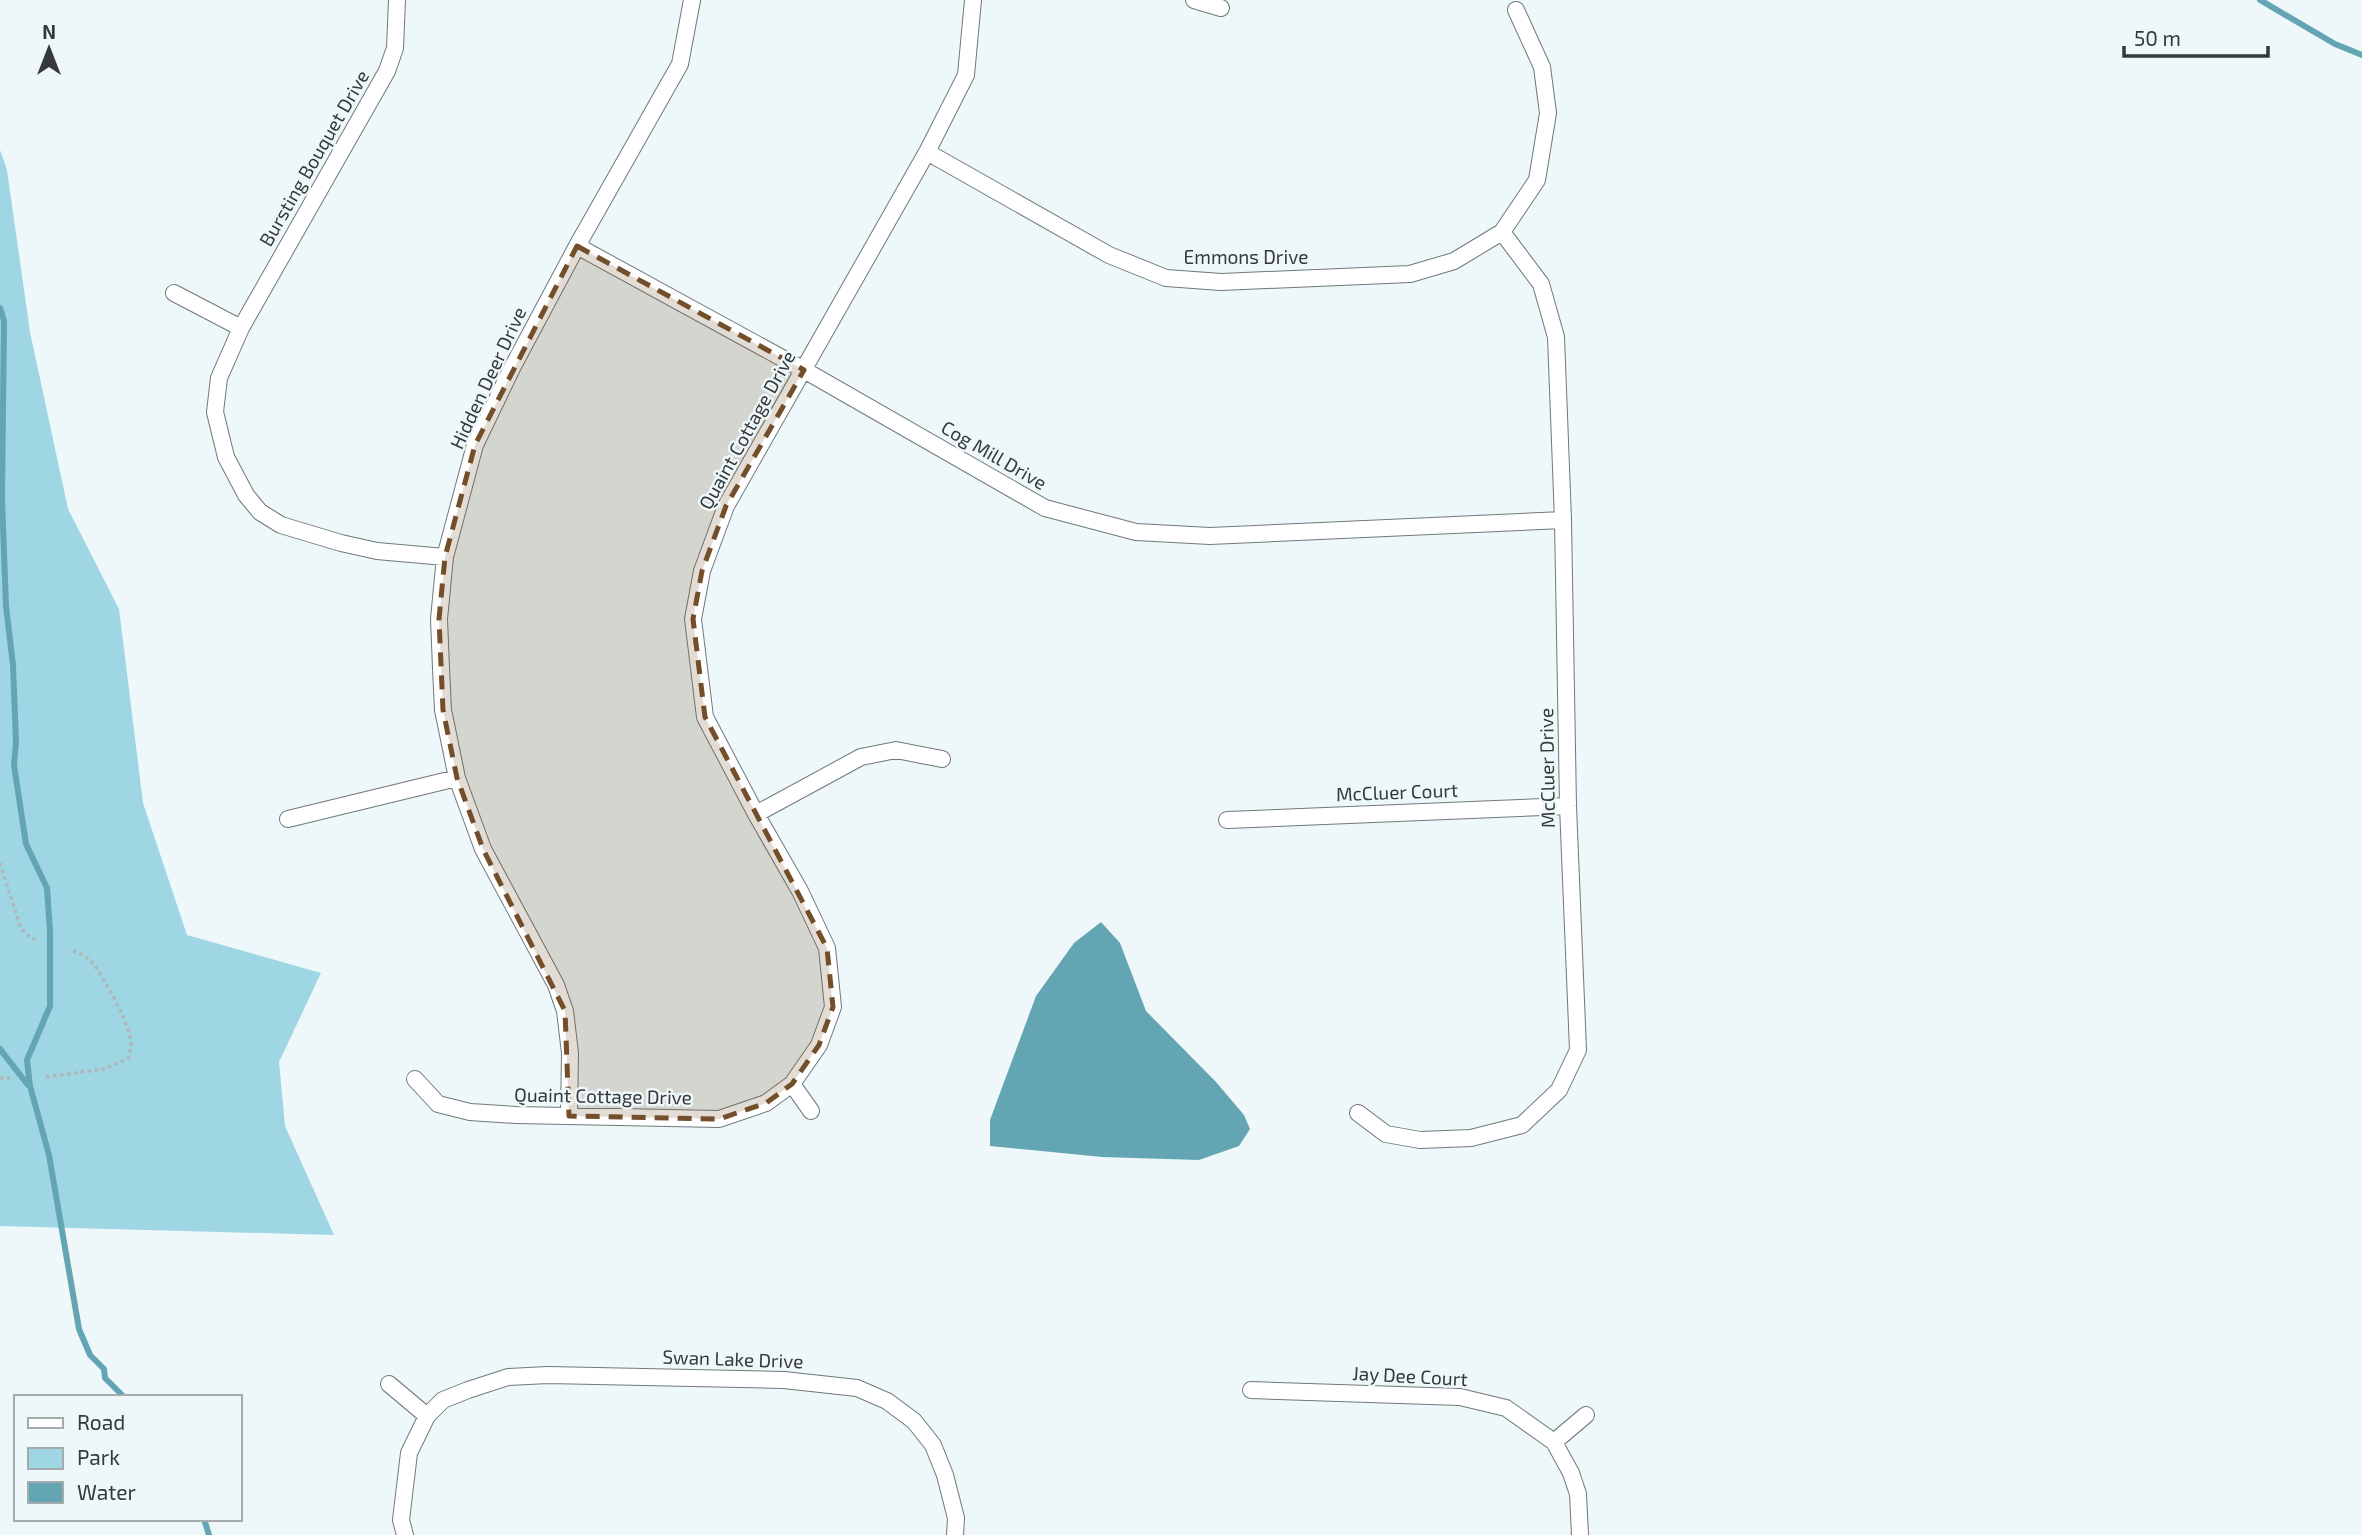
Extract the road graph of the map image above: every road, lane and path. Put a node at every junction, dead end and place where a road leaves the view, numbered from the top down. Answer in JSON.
{"nodes":[{"id":1,"x":397,"y":0,"type":"edge"},
{"id":2,"x":692,"y":0,"type":"edge"},
{"id":3,"x":973,"y":0,"type":"edge"},
{"id":4,"x":1194,"y":0,"type":"edge"},
{"id":5,"x":1221,"y":8,"type":"dead end"},
{"id":6,"x":1516,"y":10,"type":"dead end"},
{"id":7,"x":927,"y":152,"type":"junction"},
{"id":8,"x":1503,"y":232,"type":"junction"},
{"id":9,"x":577,"y":246,"type":"junction"},
{"id":10,"x":174,"y":293,"type":"dead end"},
{"id":11,"x":241,"y":328,"type":"junction"},
{"id":12,"x":804,"y":370,"type":"junction"},
{"id":13,"x":1563,"y":520,"type":"junction"},
{"id":14,"x":445,"y":557,"type":"junction"},
{"id":15,"x":942,"y":759,"type":"dead end"},
{"id":16,"x":457,"y":778,"type":"junction"},
{"id":17,"x":1568,"y":806,"type":"junction"},
{"id":18,"x":756,"y":814,"type":"junction"},
{"id":19,"x":288,"y":819,"type":"dead end"},
{"id":20,"x":1227,"y":820,"type":"dead end"},
{"id":21,"x":0,"y":863,"type":"edge"},
{"id":22,"x":35,"y":940,"type":"dead end"},
{"id":23,"x":69,"y":950,"type":"dead end"},
{"id":24,"x":46,"y":1077,"type":"dead end"},
{"id":25,"x":0,"y":1078,"type":"edge"},
{"id":26,"x":10,"y":1078,"type":"dead end"},
{"id":27,"x":415,"y":1079,"type":"dead end"},
{"id":28,"x":792,"y":1084,"type":"junction"},
{"id":29,"x":811,"y":1111,"type":"dead end"},
{"id":30,"x":1358,"y":1113,"type":"dead end"},
{"id":31,"x":569,"y":1116,"type":"junction"},
{"id":32,"x":390,"y":1384,"type":"dead end"},
{"id":33,"x":1251,"y":1390,"type":"dead end"},
{"id":34,"x":1586,"y":1415,"type":"dead end"},
{"id":35,"x":428,"y":1416,"type":"junction"},
{"id":36,"x":1554,"y":1442,"type":"junction"},
{"id":37,"x":405,"y":1535,"type":"edge"},
{"id":38,"x":955,"y":1535,"type":"edge"},
{"id":39,"x":1580,"y":1535,"type":"edge"}],
"edges":[{"from":1,"to":11,"type":"street","name":"Bursting Bouquet Drive"},
{"from":2,"to":9,"type":"street","name":"Hidden Deer Drive"},
{"from":3,"to":7,"type":"street","name":"Quaint Cottage Drive"},
{"from":4,"to":5,"type":"street"},
{"from":6,"to":8,"type":"street"},
{"from":7,"to":8,"type":"street","name":"Emmons Drive"},
{"from":7,"to":12,"type":"street","name":"Quaint Cottage Drive"},
{"from":8,"to":13,"type":"street","name":"McCluer Drive"},
{"from":9,"to":12,"type":"street","name":"Cog Mill Drive"},
{"from":9,"to":14,"type":"street","name":"Hidden Deer Drive"},
{"from":10,"to":11,"type":"street"},
{"from":11,"to":14,"type":"street","name":"Bursting Bouquet Drive"},
{"from":12,"to":13,"type":"street","name":"Cog Mill Drive"},
{"from":12,"to":18,"type":"street","name":"Quaint Cottage Drive"},
{"from":13,"to":17,"type":"street","name":"McCluer Drive"},
{"from":14,"to":16,"type":"street","name":"Hidden Deer Drive"},
{"from":15,"to":18,"type":"street"},
{"from":16,"to":19,"type":"street"},
{"from":16,"to":31,"type":"street","name":"Hidden Deer Drive"},
{"from":17,"to":20,"type":"street","name":"McCluer Court"},
{"from":17,"to":30,"type":"street","name":"McCluer Drive"},
{"from":18,"to":28,"type":"street","name":"Quaint Cottage Drive"},
{"from":21,"to":22,"type":"path"},
{"from":23,"to":24,"type":"path"},
{"from":25,"to":26,"type":"path"},
{"from":27,"to":31,"type":"street","name":"Quaint Cottage Drive"},
{"from":28,"to":29,"type":"street"},
{"from":28,"to":31,"type":"street","name":"Quaint Cottage Drive"},
{"from":32,"to":35,"type":"street"},
{"from":33,"to":36,"type":"street","name":"Jay Dee Court"},
{"from":34,"to":36,"type":"street"},
{"from":35,"to":37,"type":"street","name":"Swan Lake Drive"},
{"from":35,"to":38,"type":"street","name":"Swan Lake Drive"},
{"from":36,"to":39,"type":"street"}]}
